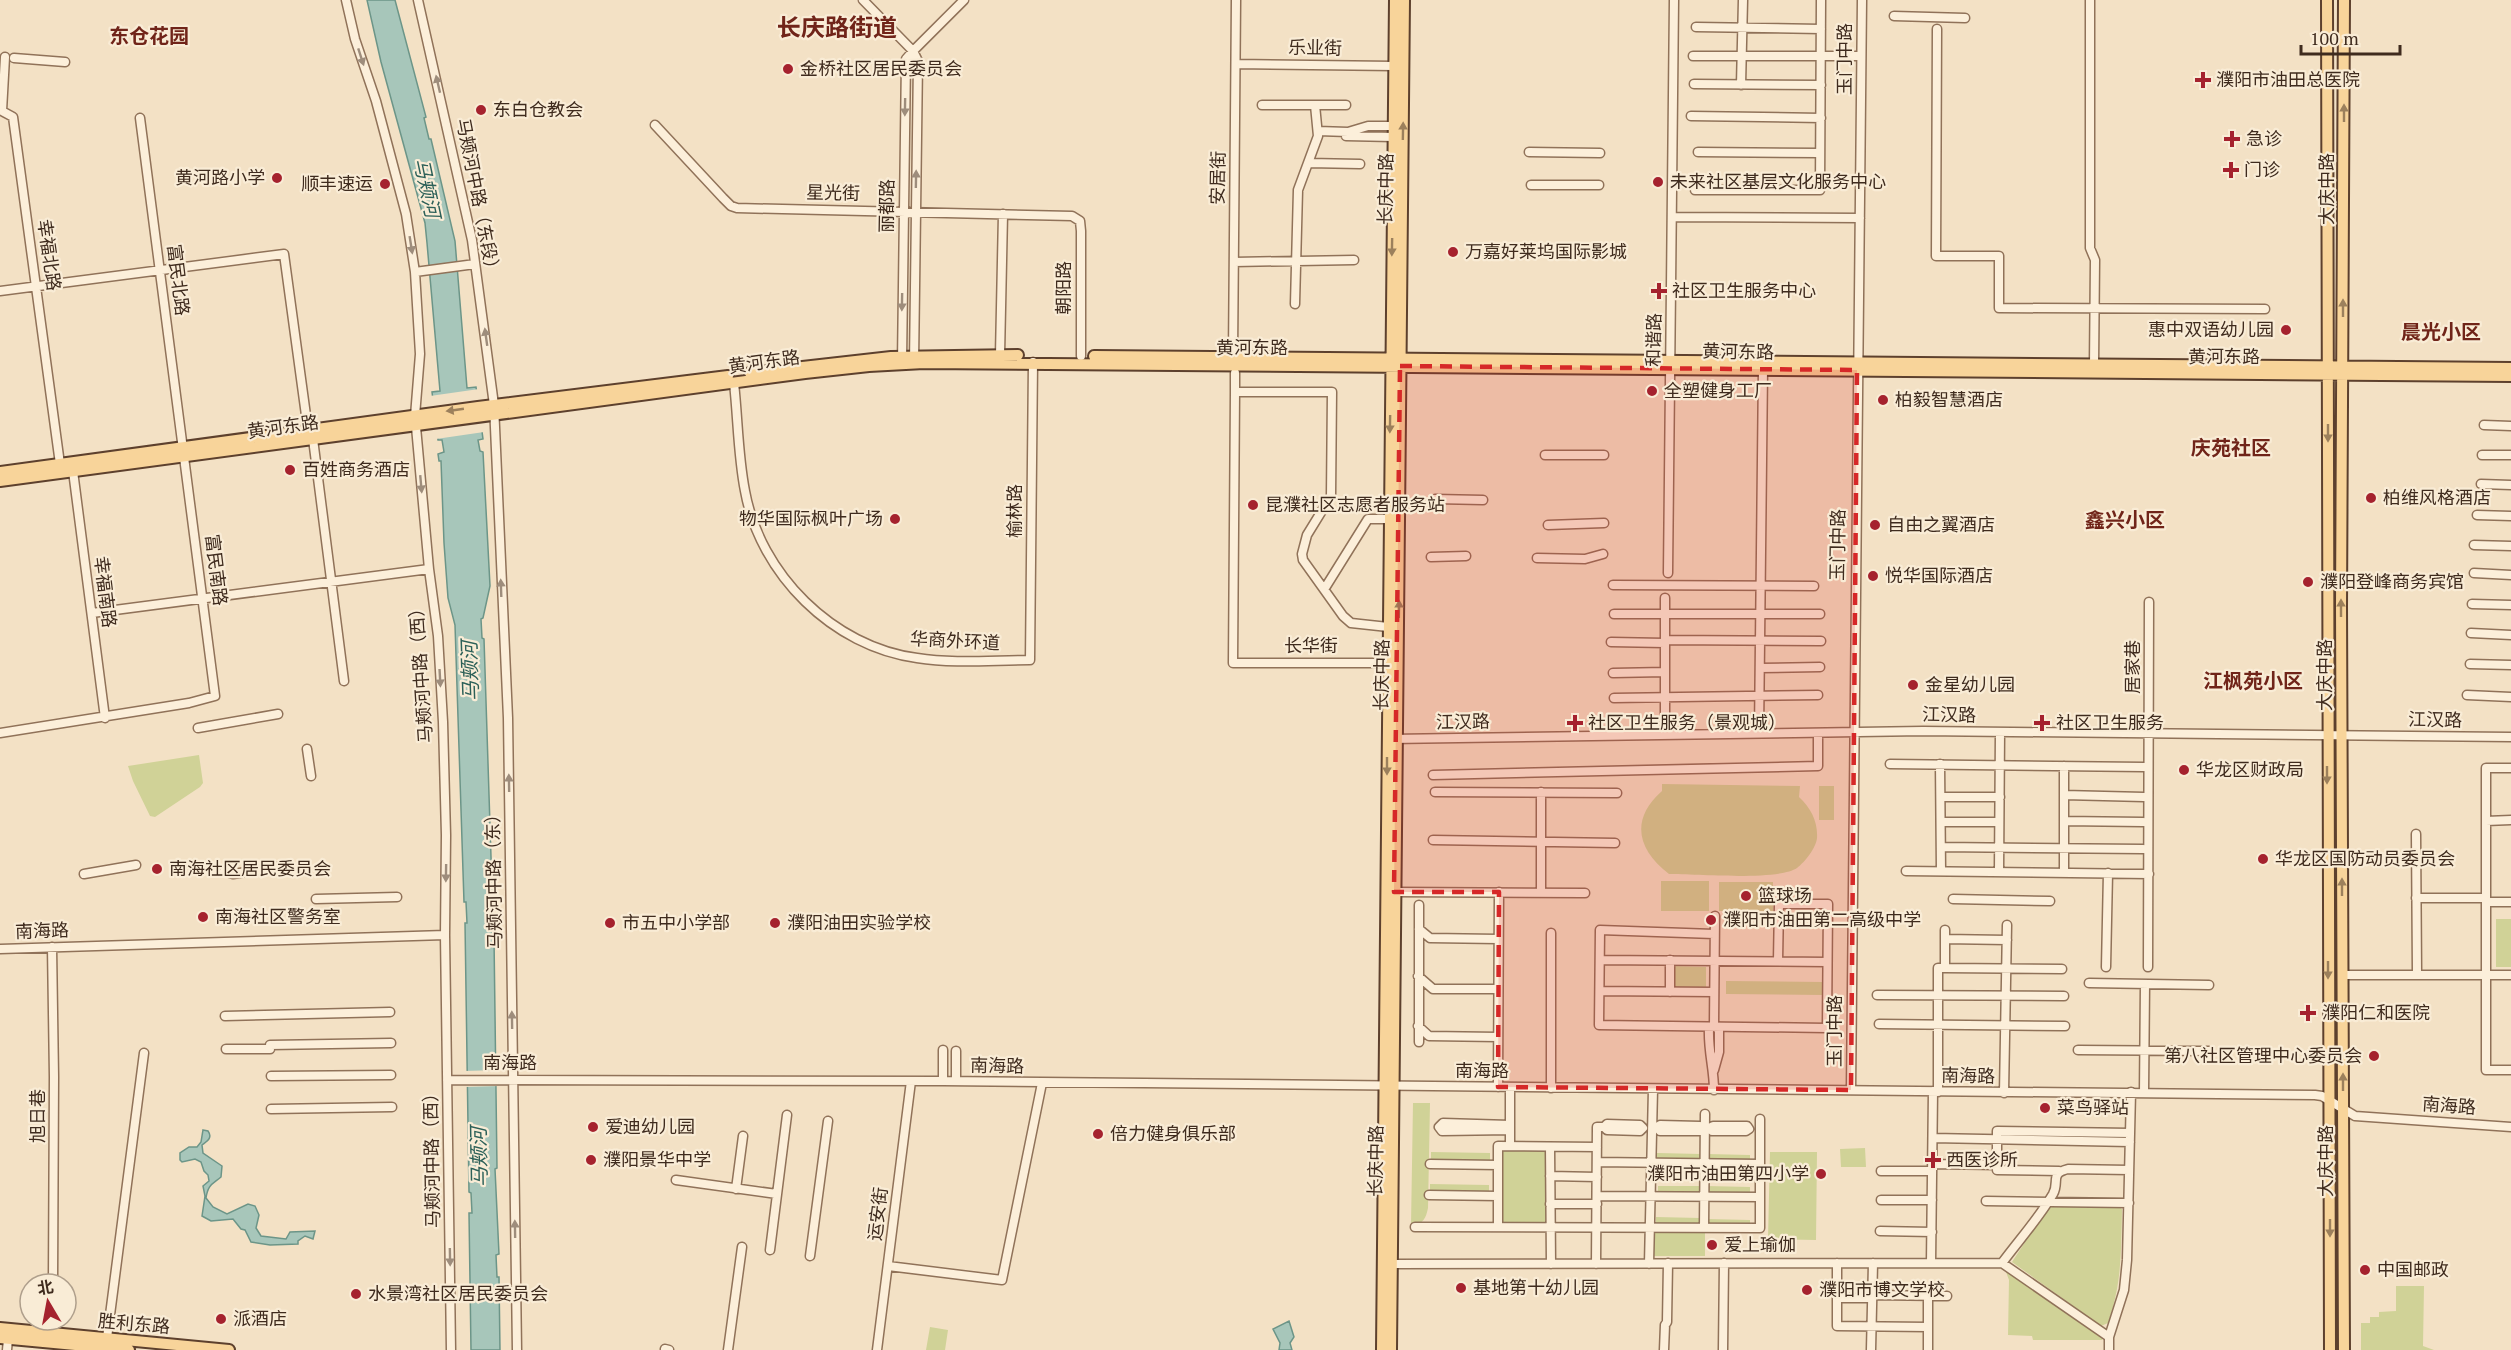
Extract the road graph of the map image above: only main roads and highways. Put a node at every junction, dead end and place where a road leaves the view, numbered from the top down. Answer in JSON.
{"nodes":[{"id":1,"x":1395,"y":0,"type":"edge"},
{"id":2,"x":1404,"y":0,"type":"edge"},
{"id":3,"x":2327,"y":0,"type":"edge"},
{"id":4,"x":2344,"y":0,"type":"edge"},
{"id":5,"x":914,"y":359,"type":"junction"},
{"id":6,"x":902,"y":360,"type":"junction"},
{"id":7,"x":1395,"y":362,"type":"junction"},
{"id":8,"x":1670,"y":364,"type":"junction"},
{"id":9,"x":1857,"y":366,"type":"junction"},
{"id":10,"x":2511,"y":368,"type":"edge"},
{"id":11,"x":2328,"y":371,"type":"junction"},
{"id":12,"x":2343,"y":371,"type":"junction"},
{"id":13,"x":2511,"y":376,"type":"edge"},
{"id":14,"x":494,"y":410,"type":"junction"},
{"id":15,"x":184,"y":452,"type":"junction"},
{"id":16,"x":0,"y":472,"type":"edge"},
{"id":17,"x":0,"y":481,"type":"edge"},
{"id":18,"x":1394,"y":519,"type":"junction"},
{"id":19,"x":1392,"y":739,"type":"junction"},
{"id":20,"x":1389,"y":1087,"type":"junction"},
{"id":21,"x":0,"y":1328,"type":"edge"},
{"id":22,"x":5,"y":1342,"type":"edge"},
{"id":23,"x":99,"y":1343,"type":"edge"},
{"id":24,"x":129,"y":1350,"type":"edge"},
{"id":25,"x":229,"y":1350,"type":"edge"},
{"id":26,"x":1382,"y":1350,"type":"edge"},
{"id":27,"x":1391,"y":1350,"type":"edge"},
{"id":28,"x":2330,"y":1350,"type":"edge"},
{"id":29,"x":2344,"y":1350,"type":"edge"}],
"edges":[{"from":1,"to":7,"type":"main road","name":"长庆中路","one_way":true},
{"from":7,"to":2,"type":"main road","name":"长庆中路","one_way":true},
{"from":3,"to":11,"type":"main road","name":"大庆中路"},
{"from":12,"to":4,"type":"main road","name":"大庆中路","one_way":true},
{"from":5,"to":6,"type":"main road","name":"黄河东路"},
{"from":5,"to":7,"type":"main road","name":"黄河东路"},
{"from":5,"to":7,"type":"main road","name":"黄河东路"},
{"from":6,"to":14,"type":"main road","name":"黄河东路"},
{"from":6,"to":14,"type":"main road","name":"黄河东路"},
{"from":7,"to":8,"type":"main road","name":"黄河东路"},
{"from":7,"to":18,"type":"main road","name":"长庆中路"},
{"from":8,"to":9,"type":"main road","name":"黄河东路"},
{"from":8,"to":9,"type":"main road","name":"黄河东路"},
{"from":9,"to":11,"type":"main road","name":"黄河东路"},
{"from":9,"to":11,"type":"main road","name":"黄河东路"},
{"from":10,"to":12,"type":"main road","name":"黄河东路"},
{"from":11,"to":12,"type":"main road","name":"黄河东路"},
{"from":11,"to":28,"type":"main road","name":"大庆中路","one_way":true},
{"from":12,"to":13,"type":"main road","name":"黄河东路"},
{"from":29,"to":12,"type":"main road","name":"大庆中路","one_way":true},
{"from":14,"to":15,"type":"main road","name":"黄河东路"},
{"from":15,"to":16,"type":"main road","name":"黄河东路"},
{"from":15,"to":17,"type":"main road","name":"黄河东路"},
{"from":19,"to":18,"type":"main road","name":"长庆中路","one_way":true},
{"from":18,"to":19,"type":"main road","name":"长庆中路"},
{"from":19,"to":20,"type":"main road","name":"长庆中路","one_way":true},
{"from":19,"to":20,"type":"main road","name":"长庆中路"},
{"from":20,"to":26,"type":"main road","name":"长庆中路"},
{"from":20,"to":27,"type":"main road","name":"长庆中路"},
{"from":21,"to":23,"type":"main road","name":"胜利东路"},
{"from":22,"to":23,"type":"main road","name":"胜利东路"},
{"from":23,"to":24,"type":"main road","name":"胜利东路"},
{"from":23,"to":25,"type":"main road","name":"胜利东路"}]}
